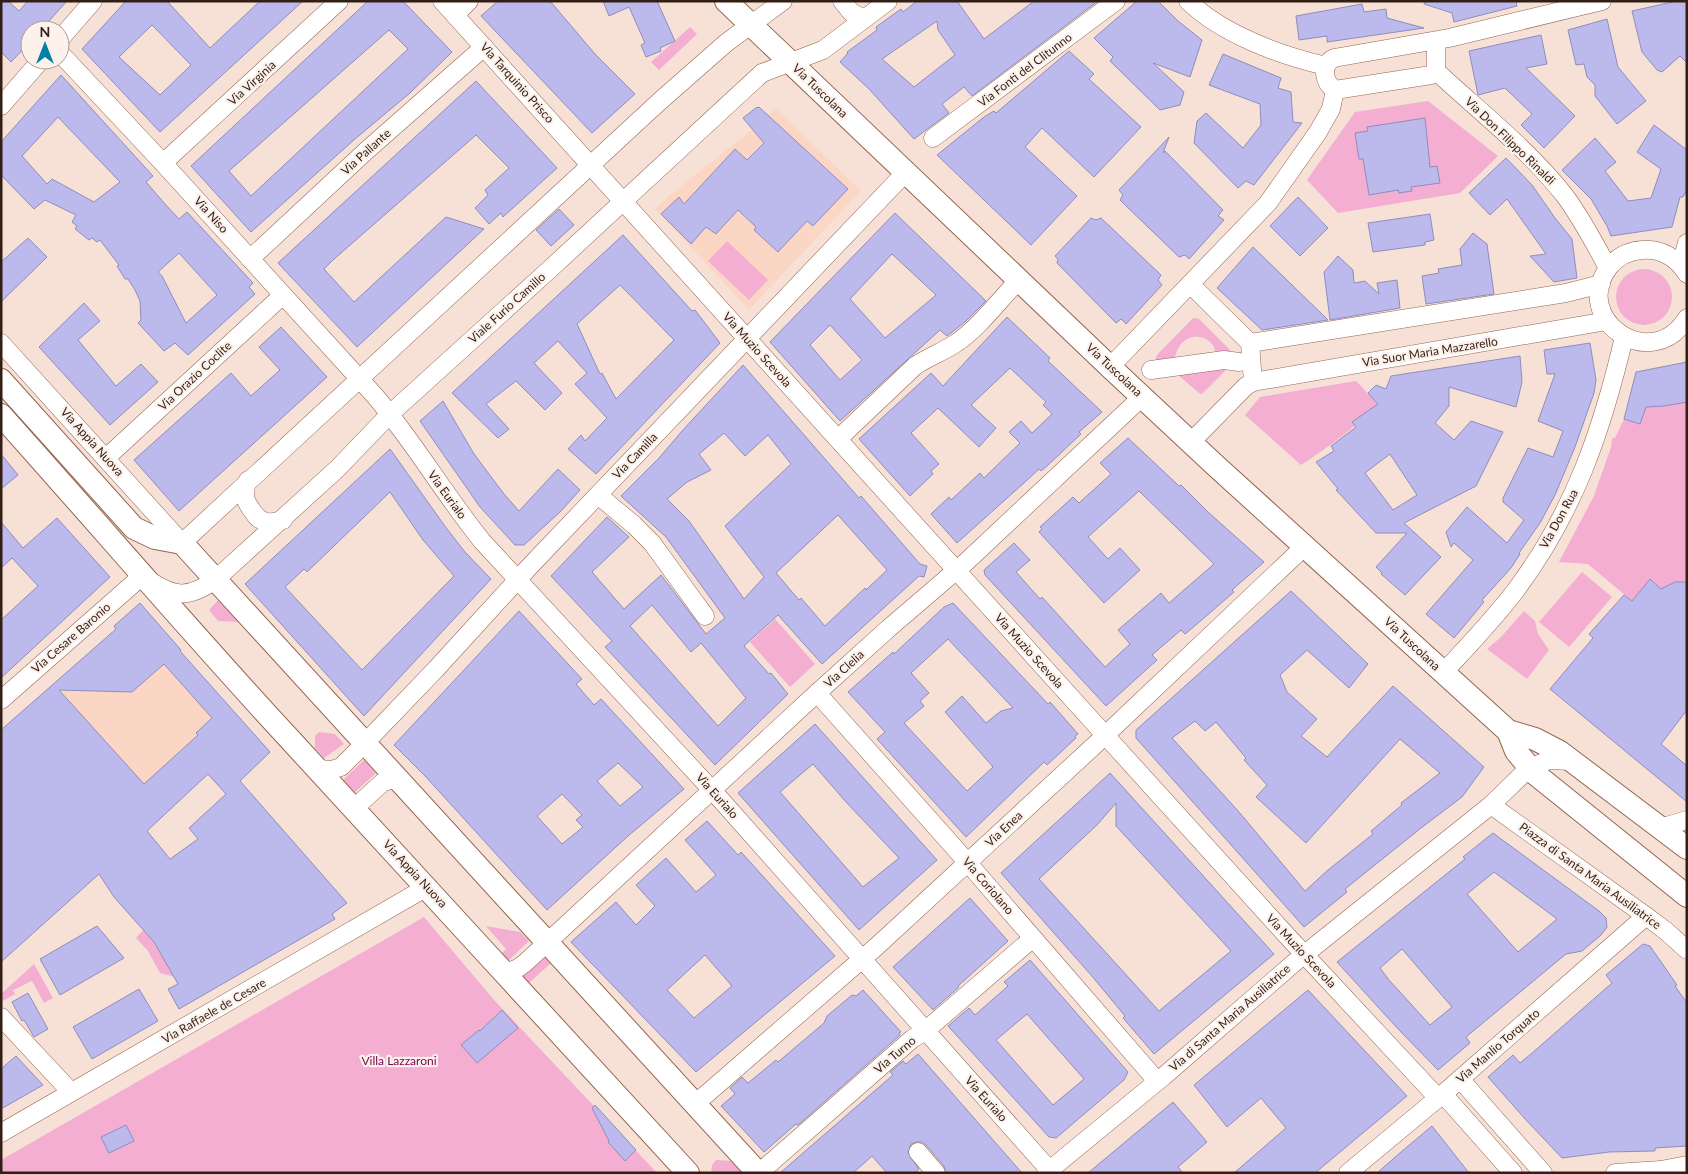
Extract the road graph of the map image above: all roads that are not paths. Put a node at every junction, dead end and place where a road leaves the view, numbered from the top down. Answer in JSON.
{"nodes":[{"id":1,"x":93,"y":1,"type":"edge"},
{"id":2,"x":339,"y":1,"type":"edge"},
{"id":3,"x":442,"y":1,"type":"edge"},
{"id":4,"x":469,"y":1,"type":"edge"},
{"id":5,"x":726,"y":1,"type":"edge"},
{"id":6,"x":783,"y":1,"type":"edge"},
{"id":7,"x":842,"y":1,"type":"edge"},
{"id":8,"x":888,"y":1,"type":"edge"},
{"id":9,"x":1116,"y":1,"type":"edge"},
{"id":10,"x":1188,"y":1,"type":"edge"},
{"id":11,"x":1602,"y":1,"type":"edge"},
{"id":12,"x":455,"y":15,"type":"junction"},
{"id":13,"x":864,"y":19,"type":"junction"},
{"id":14,"x":751,"y":26,"type":"junction"},
{"id":15,"x":70,"y":27,"type":"edge"},
{"id":16,"x":1434,"y":41,"type":"junction"},
{"id":17,"x":484,"y":47,"type":"junction"},
{"id":18,"x":790,"y":62,"type":"junction"},
{"id":19,"x":70,"y":64,"type":"edge"},
{"id":20,"x":1326,"y":66,"type":"junction"},
{"id":21,"x":32,"y":70,"type":"edge"},
{"id":22,"x":1436,"y":71,"type":"junction"},
{"id":23,"x":1335,"y":90,"type":"junction"},
{"id":24,"x":1,"y":106,"type":"edge"},
{"id":25,"x":933,"y":138,"type":"dead end"},
{"id":26,"x":163,"y":163,"type":"junction"},
{"id":27,"x":591,"y":165,"type":"junction"},
{"id":28,"x":902,"y":168,"type":"junction"},
{"id":29,"x":623,"y":201,"type":"junction"},
{"id":30,"x":1687,"y":243,"type":"edge"},
{"id":31,"x":250,"y":259,"type":"junction"},
{"id":32,"x":1608,"y":268,"type":"junction"},
{"id":33,"x":1684,"y":269,"type":"edge"},
{"id":34,"x":1019,"y":280,"type":"junction"},
{"id":35,"x":1190,"y":284,"type":"junction"},
{"id":36,"x":1601,"y":284,"type":"junction"},
{"id":37,"x":283,"y":295,"type":"junction"},
{"id":38,"x":1607,"y":321,"type":"junction"},
{"id":39,"x":1686,"y":323,"type":"edge"},
{"id":40,"x":1624,"y":337,"type":"junction"},
{"id":41,"x":746,"y":339,"type":"junction"},
{"id":42,"x":1,"y":343,"type":"edge"},
{"id":43,"x":1250,"y":343,"type":"junction"},
{"id":44,"x":1239,"y":362,"type":"dead end"},
{"id":45,"x":1110,"y":367,"type":"junction"},
{"id":46,"x":1150,"y":370,"type":"dead end"},
{"id":47,"x":360,"y":379,"type":"junction"},
{"id":48,"x":1,"y":380,"type":"edge"},
{"id":49,"x":1254,"y":382,"type":"junction"},
{"id":50,"x":1142,"y":397,"type":"junction"},
{"id":51,"x":390,"y":414,"type":"junction"},
{"id":52,"x":1,"y":415,"type":"edge"},
{"id":53,"x":838,"y":439,"type":"junction"},
{"id":54,"x":1192,"y":442,"type":"junction"},
{"id":55,"x":106,"y":458,"type":"junction"},
{"id":56,"x":248,"y":480,"type":"junction"},
{"id":57,"x":598,"y":495,"type":"junction"},
{"id":58,"x":283,"y":520,"type":"junction"},
{"id":59,"x":182,"y":543,"type":"junction"},
{"id":60,"x":1305,"y":546,"type":"junction"},
{"id":61,"x":956,"y":570,"type":"junction"},
{"id":62,"x":142,"y":576,"type":"junction"},
{"id":63,"x":216,"y":579,"type":"junction"},
{"id":64,"x":518,"y":579,"type":"junction"},
{"id":65,"x":705,"y":616,"type":"dead end"},
{"id":66,"x":1443,"y":673,"type":"junction"},
{"id":67,"x":817,"y":693,"type":"junction"},
{"id":68,"x":1,"y":700,"type":"edge"},
{"id":69,"x":1508,"y":731,"type":"junction"},
{"id":70,"x":1105,"y":735,"type":"junction"},
{"id":71,"x":365,"y":743,"type":"junction"},
{"id":72,"x":1573,"y":761,"type":"junction"},
{"id":73,"x":1529,"y":768,"type":"junction"},
{"id":74,"x":317,"y":769,"type":"junction"},
{"id":75,"x":399,"y":780,"type":"junction"},
{"id":76,"x":712,"y":791,"type":"junction"},
{"id":77,"x":1491,"y":805,"type":"junction"},
{"id":78,"x":359,"y":815,"type":"junction"},
{"id":79,"x":1687,"y":820,"type":"edge"},
{"id":80,"x":1660,"y":828,"type":"junction"},
{"id":81,"x":1687,"y":848,"type":"edge"},
{"id":82,"x":968,"y":863,"type":"junction"},
{"id":83,"x":427,"y":887,"type":"junction"},
{"id":84,"x":1687,"y":896,"type":"edge"},
{"id":85,"x":1646,"y":916,"type":"junction"},
{"id":86,"x":1033,"y":938,"type":"junction"},
{"id":87,"x":547,"y":942,"type":"junction"},
{"id":88,"x":1687,"y":950,"type":"edge"},
{"id":89,"x":1304,"y":954,"type":"junction"},
{"id":90,"x":862,"y":960,"type":"junction"},
{"id":91,"x":506,"y":973,"type":"junction"},
{"id":92,"x":1,"y":1017,"type":"edge"},
{"id":93,"x":925,"y":1031,"type":"junction"},
{"id":94,"x":1460,"y":1079,"type":"junction"},
{"id":95,"x":1157,"y":1081,"type":"junction"},
{"id":96,"x":71,"y":1092,"type":"junction"},
{"id":97,"x":1440,"y":1096,"type":"junction"},
{"id":98,"x":695,"y":1104,"type":"junction"},
{"id":99,"x":1,"y":1133,"type":"edge"},
{"id":100,"x":918,"y":1152,"type":"dead end"},
{"id":101,"x":1687,"y":1165,"type":"edge"},
{"id":102,"x":1049,"y":1172,"type":"edge"},
{"id":103,"x":688,"y":1173,"type":"edge"},
{"id":104,"x":759,"y":1173,"type":"edge"},
{"id":105,"x":936,"y":1173,"type":"edge"},
{"id":106,"x":1348,"y":1173,"type":"edge"},
{"id":107,"x":1513,"y":1173,"type":"edge"},
{"id":108,"x":1542,"y":1173,"type":"edge"},
{"id":109,"x":1615,"y":1173,"type":"edge"}],
"edges":[{"from":1,"to":15,"type":"street"},
{"from":2,"to":26,"type":"street","name":"Via Virginia"},
{"from":3,"to":12,"type":"street","name":"Via Tarquinio Prisco"},
{"from":4,"to":12,"type":"street"},
{"from":5,"to":14,"type":"main road","name":"Via Tuscolana"},
{"from":6,"to":14,"type":"street"},
{"from":7,"to":13,"type":"street"},
{"from":8,"to":13,"type":"street","name":"Viale Furio Camillo"},
{"from":9,"to":25,"type":"street","name":"Via Fonti del Clitunno"},
{"from":10,"to":20,"type":"street"},
{"from":11,"to":16,"type":"street"},
{"from":12,"to":17,"type":"street","name":"Via Tarquinio Prisco"},
{"from":13,"to":18,"type":"street","name":"Viale Furio Camillo"},
{"from":14,"to":18,"type":"main road","name":"Via Tuscolana"},
{"from":14,"to":27,"type":"street"},
{"from":16,"to":20,"type":"street"},
{"from":16,"to":22,"type":"street"},
{"from":17,"to":27,"type":"street","name":"Via Tarquinio Prisco"},
{"from":17,"to":31,"type":"street","name":"Via Pallante"},
{"from":18,"to":28,"type":"main road","name":"Via Tuscolana"},
{"from":18,"to":29,"type":"street","name":"Viale Furio Camillo"},
{"from":19,"to":26,"type":"street","name":"Via Niso"},
{"from":20,"to":23,"type":"street"},
{"from":21,"to":24,"type":"street"},
{"from":22,"to":23,"type":"street"},
{"from":22,"to":32,"type":"street","name":"Via Don Filippo Rinaldi"},
{"from":23,"to":35,"type":"street"},
{"from":26,"to":31,"type":"street","name":"Via Niso"},
{"from":27,"to":29,"type":"street"},
{"from":27,"to":47,"type":"street"},
{"from":28,"to":34,"type":"main road","name":"Via Tuscolana"},
{"from":28,"to":41,"type":"street","name":"Via Camilla"},
{"from":29,"to":41,"type":"street","name":"Via Muzio Scevola"},
{"from":29,"to":51,"type":"street","name":"Viale Furio Camillo"},
{"from":30,"to":33,"type":"street"},
{"from":31,"to":37,"type":"street","name":"Via Niso"},
{"from":32,"to":33,"type":"street"},
{"from":32,"to":36,"type":"street"},
{"from":34,"to":45,"type":"main road","name":"Via Tuscolana"},
{"from":34,"to":53,"type":"street"},
{"from":35,"to":43,"type":"street"},
{"from":35,"to":45,"type":"street"},
{"from":36,"to":38,"type":"street"},
{"from":36,"to":43,"type":"street"},
{"from":37,"to":47,"type":"street","name":"Via Niso"},
{"from":37,"to":55,"type":"street","name":"Via Orazio Coclite"},
{"from":38,"to":40,"type":"street"},
{"from":38,"to":49,"type":"street","name":"Via Suor Maria Mazzarello"},
{"from":39,"to":40,"type":"street"},
{"from":40,"to":66,"type":"street","name":"Via Don Rua"},
{"from":41,"to":53,"type":"street","name":"Via Muzio Scevola"},
{"from":41,"to":57,"type":"street","name":"Via Camilla"},
{"from":42,"to":55,"type":"street","name":"Via Appia Nuova"},
{"from":43,"to":49,"type":"street"},
{"from":44,"to":46,"type":"street"},
{"from":45,"to":50,"type":"main road","name":"Via Tuscolana"},
{"from":47,"to":51,"type":"street"},
{"from":47,"to":56,"type":"street"},
{"from":48,"to":59,"type":"main road","name":"Via Appia Nuova"},
{"from":49,"to":54,"type":"street"},
{"from":50,"to":54,"type":"main road","name":"Via Tuscolana"},
{"from":50,"to":61,"type":"street","name":"Via Clelia"},
{"from":51,"to":58,"type":"street","name":"Viale Furio Camillo"},
{"from":51,"to":64,"type":"street","name":"Via Eurialo"},
{"from":52,"to":62,"type":"main road","name":"Via Appia Nuova"},
{"from":53,"to":61,"type":"street","name":"Via Muzio Scevola"},
{"from":54,"to":60,"type":"main road","name":"Via Tuscolana"},
{"from":55,"to":59,"type":"street","name":"Via Appia Nuova"},
{"from":56,"to":58,"type":"street"},
{"from":56,"to":59,"type":"street"},
{"from":57,"to":64,"type":"street","name":"Via Camilla"},
{"from":57,"to":65,"type":"street"},
{"from":58,"to":63,"type":"street","name":"Viale Furio Camillo"},
{"from":59,"to":63,"type":"main road","name":"Via Appia Nuova"},
{"from":60,"to":66,"type":"main road","name":"Via Tuscolana"},
{"from":60,"to":70,"type":"street","name":"Via Enea"},
{"from":61,"to":67,"type":"street","name":"Via Clelia"},
{"from":61,"to":70,"type":"street","name":"Via Muzio Scevola"},
{"from":62,"to":63,"type":"street","name":"Via Appia Nuova"},
{"from":62,"to":68,"type":"street","name":"Via Cesare Baronio"},
{"from":62,"to":74,"type":"main road","name":"Via Appia Nuova"},
{"from":63,"to":71,"type":"main road","name":"Via Appia Nuova"},
{"from":64,"to":71,"type":"street","name":"Via Camilla"},
{"from":64,"to":76,"type":"street","name":"Via Eurialo"},
{"from":66,"to":69,"type":"main road","name":"Via Tuscolana"},
{"from":67,"to":76,"type":"street","name":"Via Clelia"},
{"from":67,"to":82,"type":"street","name":"Via Coriolano"},
{"from":69,"to":72,"type":"main road","name":"Via Tuscolana"},
{"from":69,"to":73,"type":"main road","name":"Via Tuscolana"},
{"from":70,"to":82,"type":"street","name":"Via Enea"},
{"from":70,"to":89,"type":"street","name":"Via Muzio Scevola"},
{"from":71,"to":74,"type":"street","name":"Via Camilla"},
{"from":71,"to":75,"type":"main road","name":"Via Appia Nuova"},
{"from":72,"to":73,"type":"street"},
{"from":72,"to":80,"type":"main road"},
{"from":73,"to":77,"type":"street","name":"Via di Santa Maria Ausiliatrice"},
{"from":73,"to":84,"type":"main road"},
{"from":74,"to":78,"type":"main road","name":"Via Appia Nuova"},
{"from":75,"to":78,"type":"street"},
{"from":75,"to":87,"type":"main road","name":"Via Appia Nuova"},
{"from":76,"to":87,"type":"street","name":"Via Clelia"},
{"from":76,"to":90,"type":"street","name":"Via Eurialo"},
{"from":77,"to":85,"type":"street","name":"Piazza di Santa Maria Ausiliatrice"},
{"from":77,"to":89,"type":"street","name":"Via di Santa Maria Ausiliatrice"},
{"from":78,"to":83,"type":"main road","name":"Via Appia Nuova"},
{"from":79,"to":80,"type":"street"},
{"from":80,"to":81,"type":"main road"},
{"from":82,"to":86,"type":"street","name":"Via Coriolano"},
{"from":82,"to":90,"type":"street","name":"Via Enea"},
{"from":83,"to":91,"type":"main road","name":"Via Appia Nuova"},
{"from":83,"to":96,"type":"street","name":"Via Raffaele de Cesare"},
{"from":85,"to":88,"type":"street","name":"Piazza di Santa Maria Ausiliatrice"},
{"from":85,"to":94,"type":"street","name":"Via Manlio Torquato"},
{"from":86,"to":93,"type":"street","name":"Via Turno"},
{"from":86,"to":95,"type":"street","name":"Via Coriolano"},
{"from":87,"to":91,"type":"street","name":"Via Clelia"},
{"from":87,"to":98,"type":"main road","name":"Via Appia Nuova"},
{"from":89,"to":95,"type":"street","name":"Via di Santa Maria Ausiliatrice"},
{"from":89,"to":97,"type":"street","name":"Via Muzio Scevola"},
{"from":90,"to":93,"type":"street","name":"Via Eurialo"},
{"from":90,"to":98,"type":"street","name":"Via Enea"},
{"from":91,"to":103,"type":"main road","name":"Via Appia Nuova"},
{"from":92,"to":96,"type":"street"},
{"from":93,"to":102,"type":"street","name":"Via Eurialo"},
{"from":93,"to":104,"type":"street","name":"Via Turno"},
{"from":94,"to":97,"type":"street","name":"Via Manlio Torquato"},
{"from":94,"to":108,"type":"street"},
{"from":95,"to":102,"type":"street","name":"Via di Santa Maria Ausiliatrice"},
{"from":96,"to":99,"type":"street","name":"Via Raffaele de Cesare"},
{"from":97,"to":106,"type":"street","name":"Via Manlio Torquato"},
{"from":97,"to":107,"type":"street","name":"Via Muzio Scevola"},
{"from":98,"to":104,"type":"main road","name":"Via Appia Nuova"},
{"from":100,"to":105,"type":"street"},
{"from":101,"to":109,"type":"street"}]}
